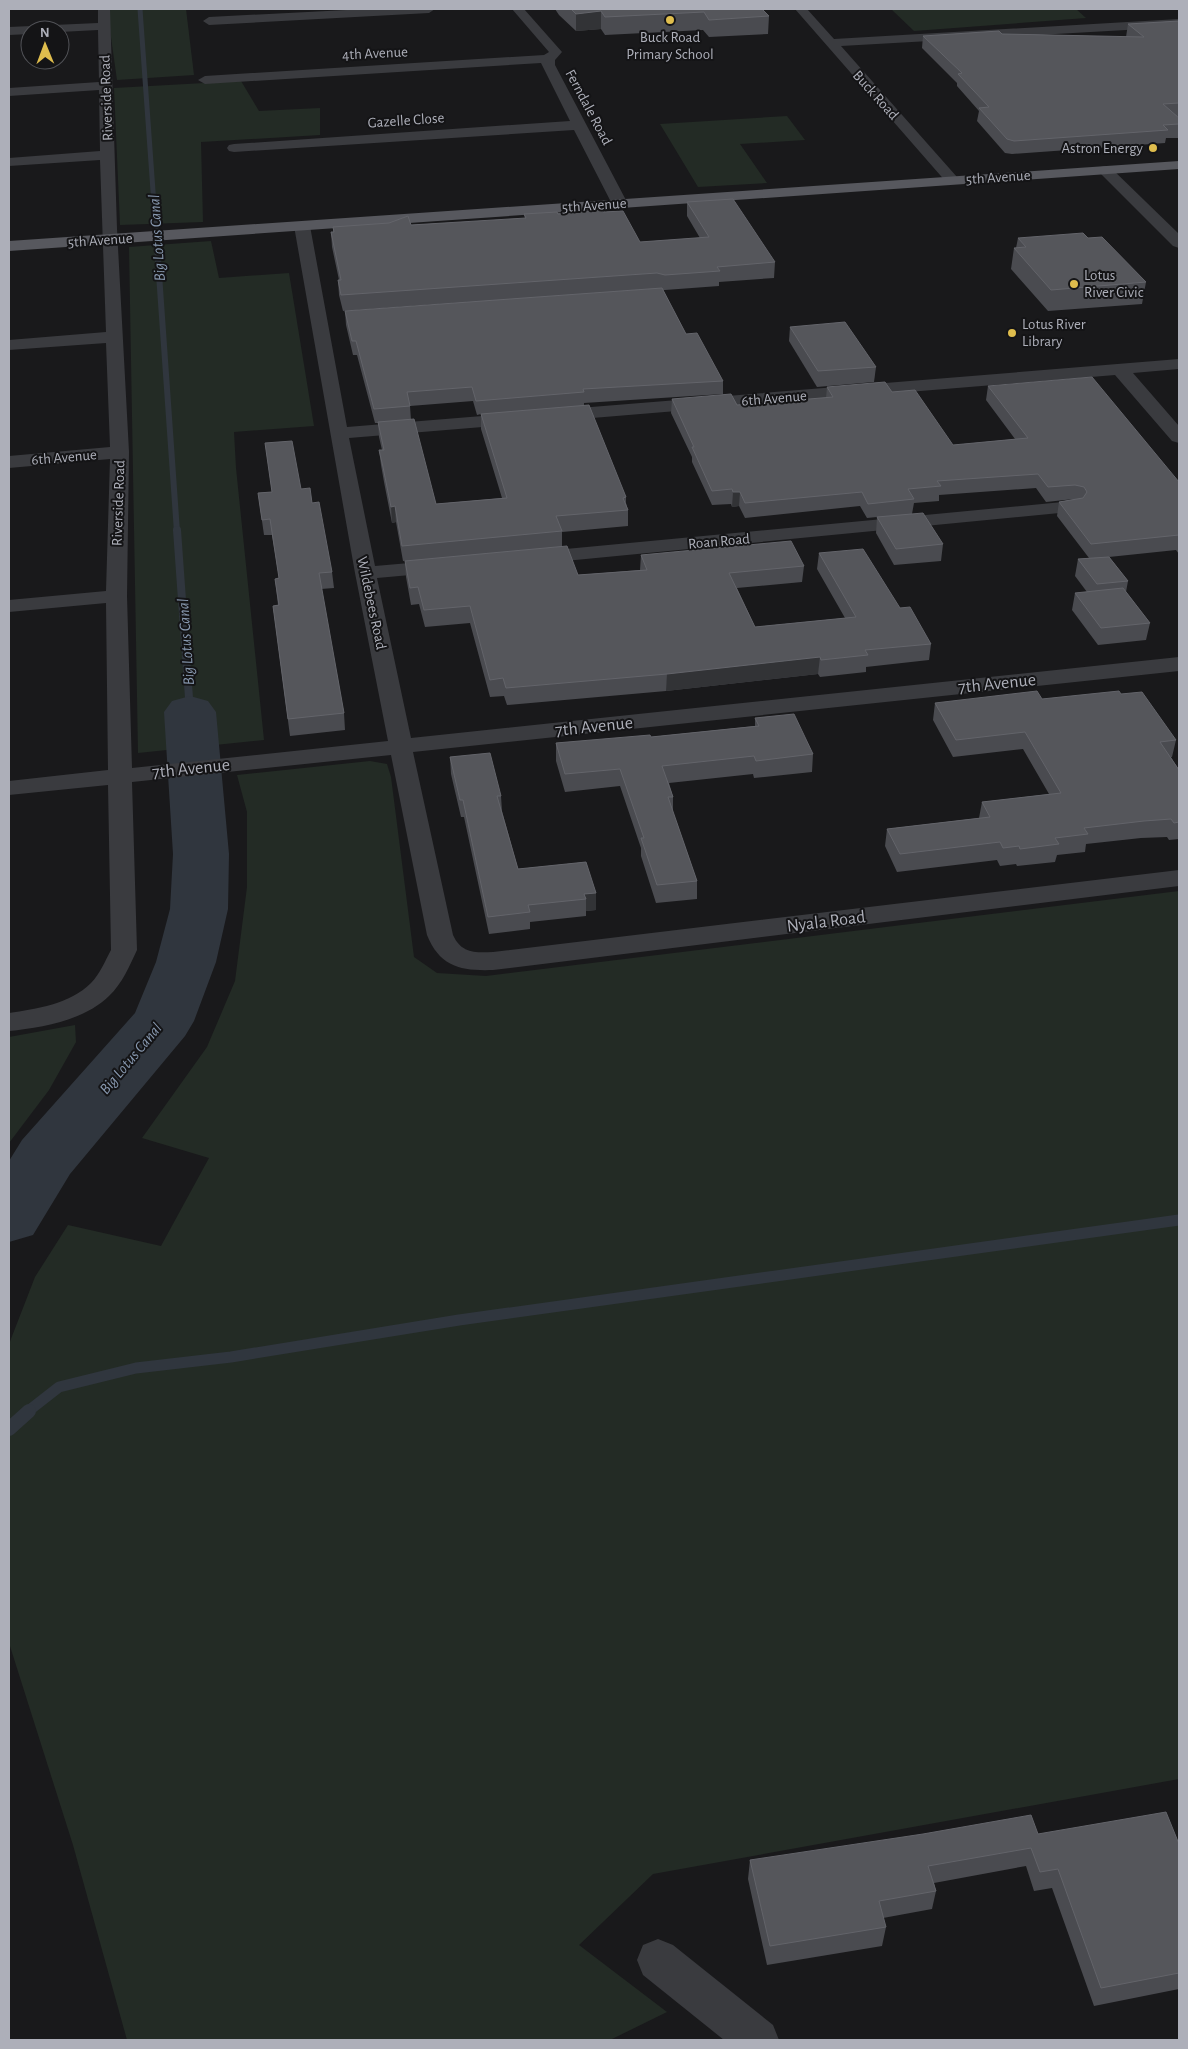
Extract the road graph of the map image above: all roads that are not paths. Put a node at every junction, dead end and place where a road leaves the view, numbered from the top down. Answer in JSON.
{"nodes":[{"id":1,"x":429,"y":9,"type":"edge"},
{"id":2,"x":518,"y":9,"type":"edge"},
{"id":3,"x":801,"y":9,"type":"edge"},
{"id":4,"x":104,"y":17,"type":"edge"},
{"id":5,"x":209,"y":21,"type":"dead end"},
{"id":6,"x":70,"y":23,"type":"edge"},
{"id":7,"x":1179,"y":23,"type":"edge"},
{"id":8,"x":830,"y":43,"type":"junction"},
{"id":9,"x":548,"y":59,"type":"junction"},
{"id":10,"x":204,"y":80,"type":"dead end"},
{"id":11,"x":105,"y":86,"type":"junction"},
{"id":12,"x":9,"y":92,"type":"edge"},
{"id":13,"x":580,"y":125,"type":"junction"},
{"id":14,"x":234,"y":148,"type":"dead end"},
{"id":15,"x":108,"y":156,"type":"junction"},
{"id":16,"x":9,"y":162,"type":"edge"},
{"id":17,"x":1179,"y":165,"type":"edge"},
{"id":18,"x":1105,"y":170,"type":"junction"},
{"id":19,"x":952,"y":180,"type":"junction"},
{"id":20,"x":620,"y":204,"type":"junction"},
{"id":21,"x":302,"y":226,"type":"junction"},
{"id":22,"x":110,"y":239,"type":"junction"},
{"id":23,"x":1179,"y":244,"type":"edge"},
{"id":24,"x":9,"y":246,"type":"edge"},
{"id":25,"x":340,"y":319,"type":"dead end"},
{"id":26,"x":321,"y":320,"type":"junction"},
{"id":27,"x":114,"y":337,"type":"junction"},
{"id":28,"x":9,"y":345,"type":"edge"},
{"id":29,"x":1179,"y":364,"type":"edge"},
{"id":30,"x":1120,"y":369,"type":"junction"},
{"id":31,"x":339,"y":433,"type":"junction"},
{"id":32,"x":1179,"y":438,"type":"edge"},
{"id":33,"x":120,"y":452,"type":"junction"},
{"id":34,"x":9,"y":462,"type":"edge"},
{"id":35,"x":1073,"y":508,"type":"edge"},
{"id":36,"x":513,"y":560,"type":"edge"},
{"id":37,"x":464,"y":564,"type":"edge"},
{"id":38,"x":366,"y":574,"type":"junction"},
{"id":39,"x":116,"y":596,"type":"junction"},
{"id":40,"x":9,"y":606,"type":"edge"},
{"id":41,"x":1179,"y":664,"type":"edge"},
{"id":42,"x":402,"y":746,"type":"junction"},
{"id":43,"x":120,"y":776,"type":"junction"},
{"id":44,"x":9,"y":788,"type":"edge"},
{"id":45,"x":1179,"y":878,"type":"edge"},
{"id":46,"x":473,"y":962,"type":"joint"},
{"id":47,"x":9,"y":1022,"type":"edge"},
{"id":48,"x":658,"y":1960,"type":"dead end"},
{"id":49,"x":758,"y":2040,"type":"edge"}],
"edges":[{"from":1,"to":5,"type":"street"},
{"from":2,"to":9,"type":"street","name":"Ferndale Road"},
{"from":3,"to":8,"type":"street","name":"Buck Road"},
{"from":4,"to":6,"type":"street"},
{"from":4,"to":11,"type":"street","name":"Riverside Road"},
{"from":7,"to":8,"type":"street"},
{"from":8,"to":19,"type":"street","name":"Buck Road"},
{"from":9,"to":10,"type":"street","name":"4th Avenue"},
{"from":9,"to":13,"type":"street","name":"Ferndale Road"},
{"from":11,"to":12,"type":"street"},
{"from":11,"to":15,"type":"street","name":"Riverside Road"},
{"from":13,"to":14,"type":"street","name":"Gazelle Close"},
{"from":13,"to":20,"type":"street","name":"Ferndale Road"},
{"from":15,"to":16,"type":"street"},
{"from":15,"to":22,"type":"street","name":"Riverside Road"},
{"from":17,"to":18,"type":"main road","name":"5th Avenue"},
{"from":18,"to":19,"type":"main road","name":"5th Avenue"},
{"from":18,"to":23,"type":"street"},
{"from":19,"to":20,"type":"main road","name":"5th Avenue"},
{"from":20,"to":21,"type":"main road","name":"5th Avenue"},
{"from":21,"to":22,"type":"main road","name":"5th Avenue"},
{"from":21,"to":26,"type":"street","name":"Wildebees Road"},
{"from":22,"to":24,"type":"main road","name":"5th Avenue"},
{"from":22,"to":27,"type":"street","name":"Riverside Road"},
{"from":25,"to":26,"type":"street"},
{"from":26,"to":31,"type":"street","name":"Wildebees Road"},
{"from":27,"to":28,"type":"street"},
{"from":27,"to":33,"type":"street","name":"Riverside Road"},
{"from":29,"to":30,"type":"street","name":"6th Avenue"},
{"from":30,"to":31,"type":"street","name":"6th Avenue"},
{"from":30,"to":32,"type":"street"},
{"from":31,"to":38,"type":"street","name":"Wildebees Road"},
{"from":33,"to":34,"type":"street","name":"6th Avenue"},
{"from":33,"to":39,"type":"street","name":"Riverside Road"},
{"from":35,"to":36,"type":"street","name":"Roan Road"},
{"from":37,"to":38,"type":"street"},
{"from":38,"to":42,"type":"street","name":"Wildebees Road"},
{"from":39,"to":40,"type":"street"},
{"from":39,"to":43,"type":"street","name":"Riverside Road"},
{"from":41,"to":42,"type":"street","name":"7th Avenue"},
{"from":42,"to":43,"type":"street","name":"7th Avenue"},
{"from":42,"to":46,"type":"street","name":"Wildebees Road"},
{"from":43,"to":44,"type":"street","name":"7th Avenue"},
{"from":43,"to":47,"type":"street","name":"Riverside Road"},
{"from":45,"to":46,"type":"street","name":"Nyala Road"},
{"from":48,"to":49,"type":"street"}]}
